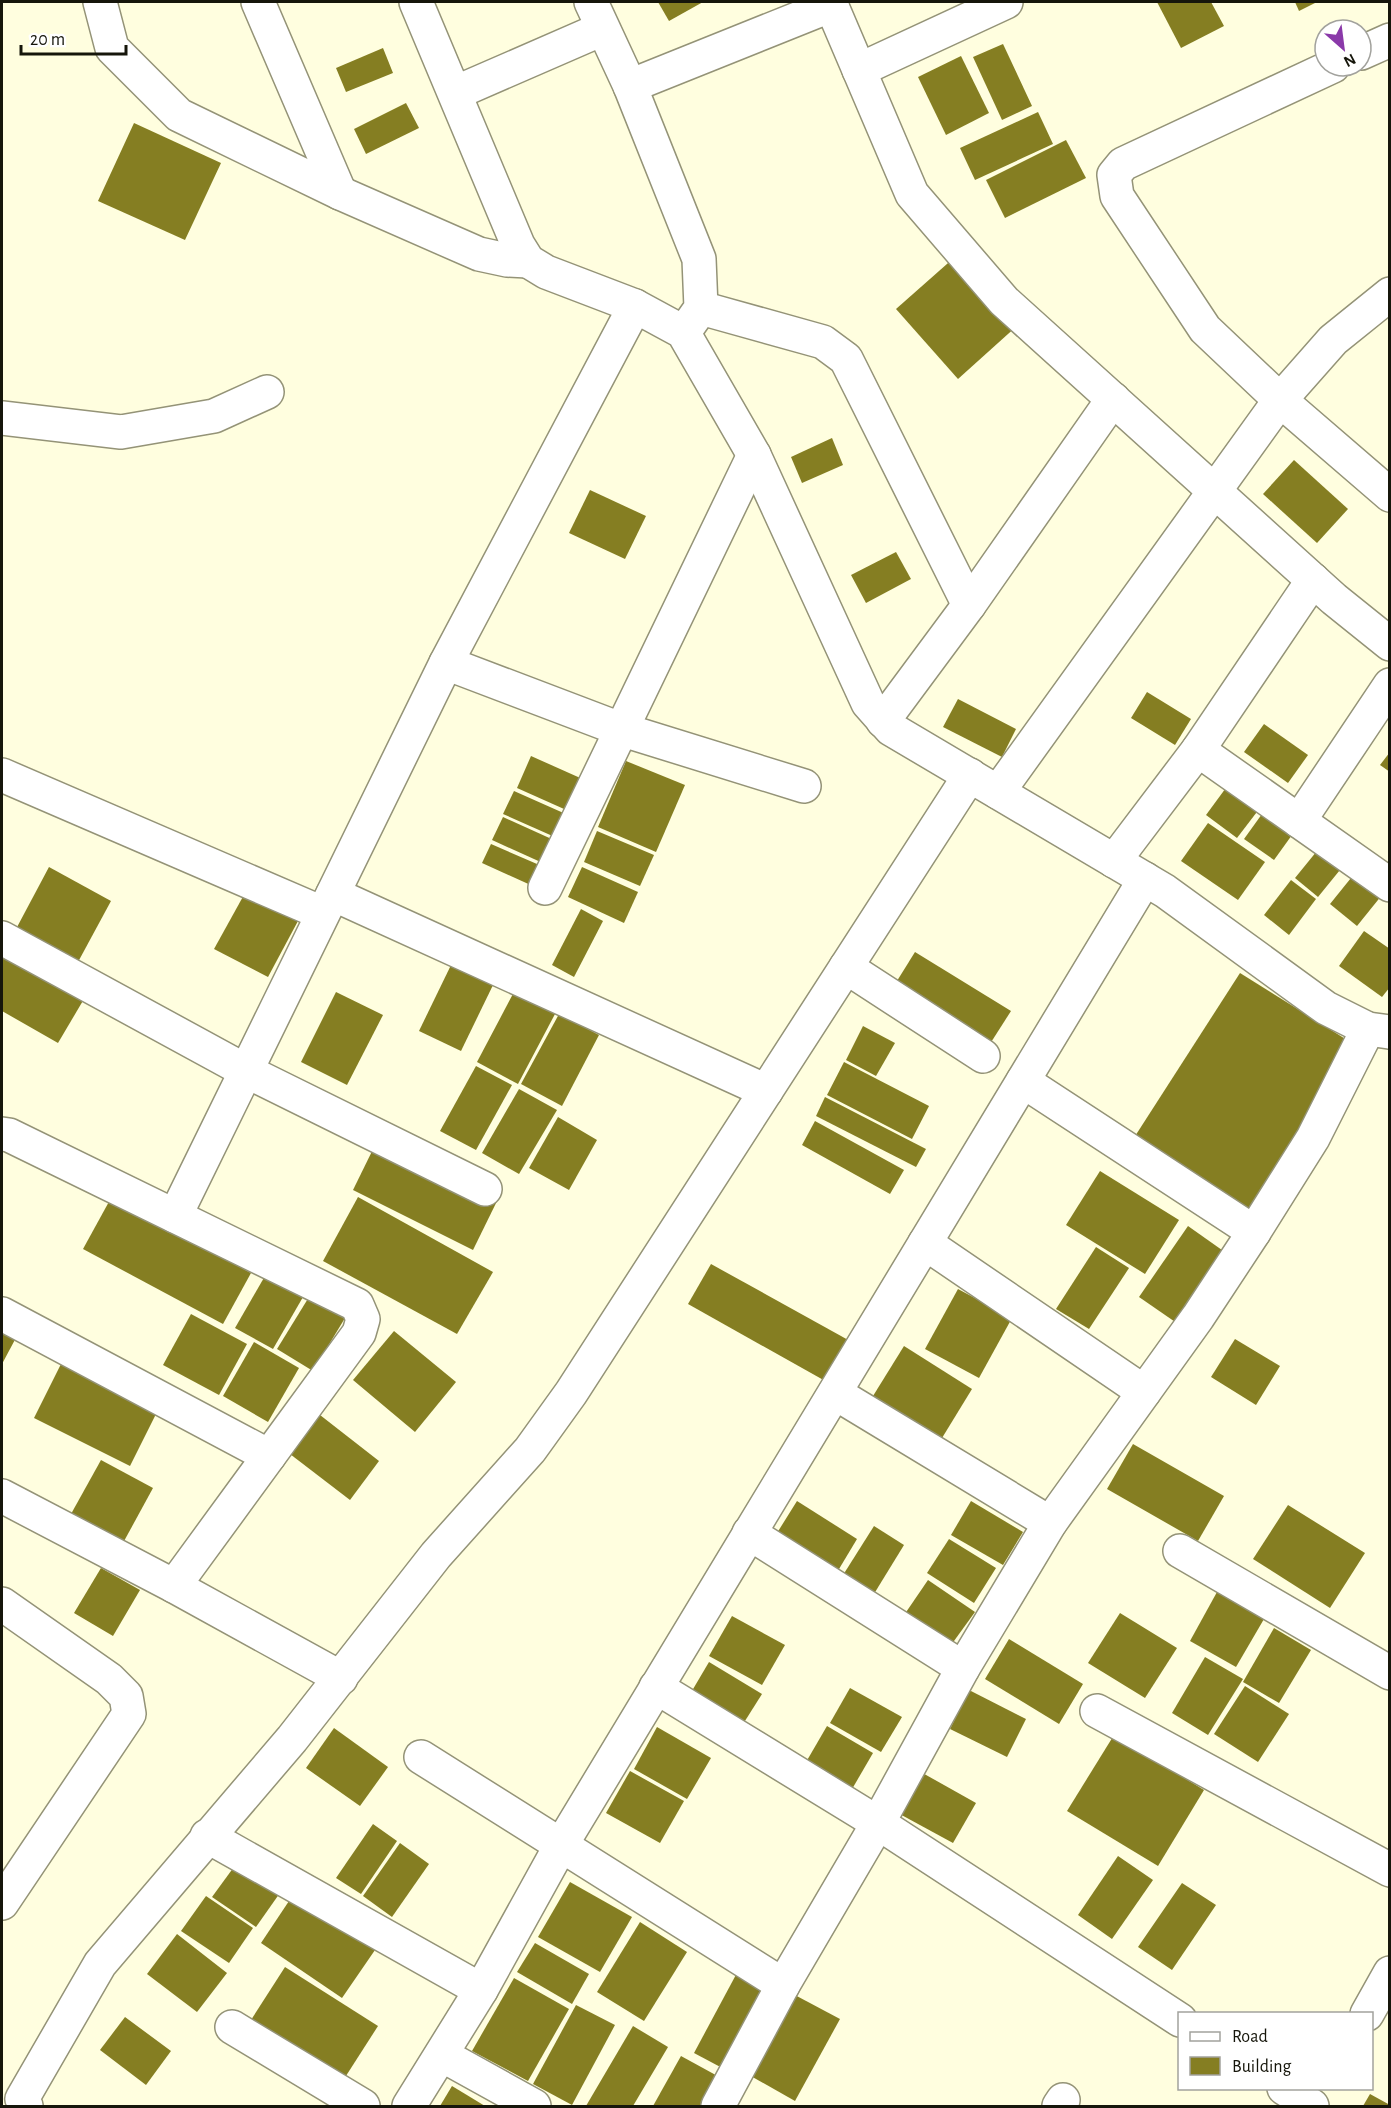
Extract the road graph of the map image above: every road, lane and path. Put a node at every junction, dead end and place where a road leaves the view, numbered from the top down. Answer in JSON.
{"nodes":[{"id":1,"x":100,"y":2,"type":"edge"},
{"id":2,"x":258,"y":2,"type":"edge"},
{"id":3,"x":416,"y":2,"type":"edge"},
{"id":4,"x":1006,"y":2,"type":"edge"},
{"id":5,"x":831,"y":3,"type":"edge"},
{"id":6,"x":597,"y":15,"type":"edge"},
{"id":7,"x":1389,"y":40,"type":"edge"},
{"id":8,"x":1373,"y":47,"type":"edge"},
{"id":9,"x":859,"y":70,"type":"junction"},
{"id":10,"x":1313,"y":75,"type":"edge"},
{"id":11,"x":630,"y":86,"type":"junction"},
{"id":12,"x":455,"y":93,"type":"junction"},
{"id":13,"x":340,"y":192,"type":"junction"},
{"id":14,"x":528,"y":261,"type":"junction"},
{"id":15,"x":1389,"y":294,"type":"edge"},
{"id":16,"x":634,"y":306,"type":"junction"},
{"id":17,"x":692,"y":320,"type":"junction"},
{"id":18,"x":267,"y":392,"type":"dead end"},
{"id":19,"x":1113,"y":399,"type":"junction"},
{"id":20,"x":1280,"y":400,"type":"junction"},
{"id":21,"x":2,"y":418,"type":"edge"},
{"id":22,"x":754,"y":455,"type":"junction"},
{"id":23,"x":1215,"y":492,"type":"junction"},
{"id":24,"x":1389,"y":495,"type":"edge"},
{"id":25,"x":1313,"y":580,"type":"junction"},
{"id":26,"x":969,"y":605,"type":"junction"},
{"id":27,"x":1389,"y":644,"type":"edge"},
{"id":28,"x":446,"y":663,"type":"junction"},
{"id":29,"x":1389,"y":686,"type":"edge"},
{"id":30,"x":883,"y":721,"type":"junction"},
{"id":31,"x":620,"y":729,"type":"junction"},
{"id":32,"x":1198,"y":750,"type":"junction"},
{"id":33,"x":970,"y":775,"type":"junction"},
{"id":34,"x":2,"y":776,"type":"edge"},
{"id":35,"x":804,"y":786,"type":"dead end"},
{"id":36,"x":998,"y":792,"type":"junction"},
{"id":37,"x":1299,"y":821,"type":"junction"},
{"id":38,"x":1114,"y":861,"type":"junction"},
{"id":39,"x":1145,"y":879,"type":"junction"},
{"id":40,"x":1389,"y":885,"type":"edge"},
{"id":41,"x":545,"y":888,"type":"dead end"},
{"id":42,"x":327,"y":904,"type":"junction"},
{"id":43,"x":2,"y":938,"type":"edge"},
{"id":44,"x":846,"y":967,"type":"junction"},
{"id":45,"x":1379,"y":1031,"type":"edge"},
{"id":46,"x":982,"y":1056,"type":"dead end"},
{"id":47,"x":246,"y":1071,"type":"junction"},
{"id":48,"x":1023,"y":1080,"type":"junction"},
{"id":49,"x":766,"y":1091,"type":"junction"},
{"id":50,"x":2,"y":1134,"type":"edge"},
{"id":51,"x":485,"y":1189,"type":"dead end"},
{"id":52,"x":175,"y":1216,"type":"junction"},
{"id":53,"x":1254,"y":1232,"type":"junction"},
{"id":54,"x":925,"y":1243,"type":"junction"},
{"id":55,"x":2,"y":1314,"type":"edge"},
{"id":56,"x":1144,"y":1392,"type":"junction"},
{"id":57,"x":835,"y":1393,"type":"junction"},
{"id":58,"x":269,"y":1456,"type":"junction"},
{"id":59,"x":2,"y":1496,"type":"edge"},
{"id":60,"x":1050,"y":1523,"type":"junction"},
{"id":61,"x":749,"y":1533,"type":"junction"},
{"id":62,"x":1180,"y":1551,"type":"dead end"},
{"id":63,"x":174,"y":1586,"type":"junction"},
{"id":64,"x":2,"y":1604,"type":"edge"},
{"id":65,"x":963,"y":1668,"type":"junction"},
{"id":66,"x":1389,"y":1673,"type":"edge"},
{"id":67,"x":341,"y":1678,"type":"junction"},
{"id":68,"x":656,"y":1687,"type":"junction"},
{"id":69,"x":1097,"y":1711,"type":"dead end"},
{"id":70,"x":421,"y":1757,"type":"dead end"},
{"id":71,"x":878,"y":1823,"type":"junction"},
{"id":72,"x":207,"y":1836,"type":"junction"},
{"id":73,"x":560,"y":1847,"type":"junction"},
{"id":74,"x":1389,"y":1870,"type":"edge"},
{"id":75,"x":2,"y":1903,"type":"edge"},
{"id":76,"x":1389,"y":1973,"type":"edge"},
{"id":77,"x":783,"y":1985,"type":"junction"},
{"id":78,"x":480,"y":1990,"type":"junction"},
{"id":79,"x":1368,"y":2012,"type":"edge"},
{"id":80,"x":1178,"y":2019,"type":"edge"},
{"id":81,"x":232,"y":2028,"type":"dead end"},
{"id":82,"x":442,"y":2055,"type":"junction"},
{"id":83,"x":1287,"y":2090,"type":"edge"},
{"id":84,"x":1325,"y":2090,"type":"edge"},
{"id":85,"x":26,"y":2106,"type":"edge"},
{"id":86,"x":363,"y":2106,"type":"edge"},
{"id":87,"x":409,"y":2106,"type":"edge"},
{"id":88,"x":534,"y":2106,"type":"edge"},
{"id":89,"x":718,"y":2106,"type":"edge"},
{"id":90,"x":1312,"y":2106,"type":"edge"},
{"id":91,"x":1316,"y":2106,"type":"edge"}],
"edges":[{"from":1,"to":13,"type":"street"},
{"from":2,"to":13,"type":"street"},
{"from":3,"to":12,"type":"street"},
{"from":4,"to":9,"type":"street"},
{"from":5,"to":9,"type":"street"},
{"from":5,"to":11,"type":"street"},
{"from":6,"to":11,"type":"street"},
{"from":6,"to":12,"type":"street"},
{"from":7,"to":8,"type":"street"},
{"from":9,"to":19,"type":"street"},
{"from":10,"to":20,"type":"street"},
{"from":11,"to":17,"type":"street"},
{"from":12,"to":14,"type":"street"},
{"from":13,"to":14,"type":"street"},
{"from":14,"to":16,"type":"street"},
{"from":15,"to":20,"type":"street"},
{"from":16,"to":17,"type":"street"},
{"from":16,"to":28,"type":"street"},
{"from":17,"to":22,"type":"street"},
{"from":17,"to":26,"type":"street"},
{"from":18,"to":21,"type":"street"},
{"from":19,"to":23,"type":"street"},
{"from":19,"to":26,"type":"street"},
{"from":20,"to":23,"type":"street"},
{"from":20,"to":24,"type":"street"},
{"from":22,"to":30,"type":"street"},
{"from":22,"to":31,"type":"street"},
{"from":23,"to":25,"type":"street"},
{"from":23,"to":36,"type":"street"},
{"from":25,"to":27,"type":"street"},
{"from":25,"to":32,"type":"street"},
{"from":26,"to":30,"type":"street"},
{"from":28,"to":31,"type":"street"},
{"from":28,"to":42,"type":"street"},
{"from":29,"to":37,"type":"street"},
{"from":30,"to":33,"type":"street"},
{"from":31,"to":35,"type":"street"},
{"from":31,"to":41,"type":"street"},
{"from":32,"to":37,"type":"street"},
{"from":32,"to":38,"type":"street"},
{"from":33,"to":36,"type":"street"},
{"from":33,"to":44,"type":"street"},
{"from":34,"to":42,"type":"street"},
{"from":36,"to":38,"type":"street"},
{"from":37,"to":40,"type":"street"},
{"from":38,"to":39,"type":"street"},
{"from":39,"to":45,"type":"street"},
{"from":39,"to":48,"type":"street"},
{"from":42,"to":47,"type":"street"},
{"from":42,"to":49,"type":"street"},
{"from":43,"to":47,"type":"street"},
{"from":44,"to":46,"type":"street"},
{"from":44,"to":49,"type":"street"},
{"from":45,"to":53,"type":"street"},
{"from":47,"to":51,"type":"street"},
{"from":47,"to":52,"type":"street"},
{"from":48,"to":53,"type":"street"},
{"from":48,"to":54,"type":"street"},
{"from":49,"to":67,"type":"street"},
{"from":50,"to":52,"type":"street"},
{"from":52,"to":58,"type":"street"},
{"from":53,"to":56,"type":"street"},
{"from":54,"to":56,"type":"street"},
{"from":54,"to":57,"type":"street"},
{"from":55,"to":58,"type":"street"},
{"from":56,"to":60,"type":"street"},
{"from":57,"to":60,"type":"street"},
{"from":57,"to":61,"type":"street"},
{"from":58,"to":63,"type":"street"},
{"from":59,"to":63,"type":"street"},
{"from":60,"to":65,"type":"street"},
{"from":61,"to":65,"type":"street"},
{"from":61,"to":68,"type":"street"},
{"from":62,"to":66,"type":"street"},
{"from":63,"to":67,"type":"street"},
{"from":64,"to":75,"type":"street"},
{"from":65,"to":71,"type":"street"},
{"from":67,"to":72,"type":"street"},
{"from":68,"to":71,"type":"street"},
{"from":68,"to":73,"type":"street"},
{"from":69,"to":74,"type":"street"},
{"from":70,"to":73,"type":"street"},
{"from":71,"to":77,"type":"street"},
{"from":71,"to":80,"type":"street"},
{"from":72,"to":78,"type":"street"},
{"from":72,"to":85,"type":"street"},
{"from":73,"to":77,"type":"street"},
{"from":73,"to":78,"type":"street"},
{"from":76,"to":79,"type":"street"},
{"from":77,"to":89,"type":"street"},
{"from":78,"to":82,"type":"street"},
{"from":81,"to":86,"type":"street"},
{"from":82,"to":87,"type":"street"},
{"from":82,"to":88,"type":"street"},
{"from":83,"to":90,"type":"street"},
{"from":84,"to":91,"type":"street"}]}
